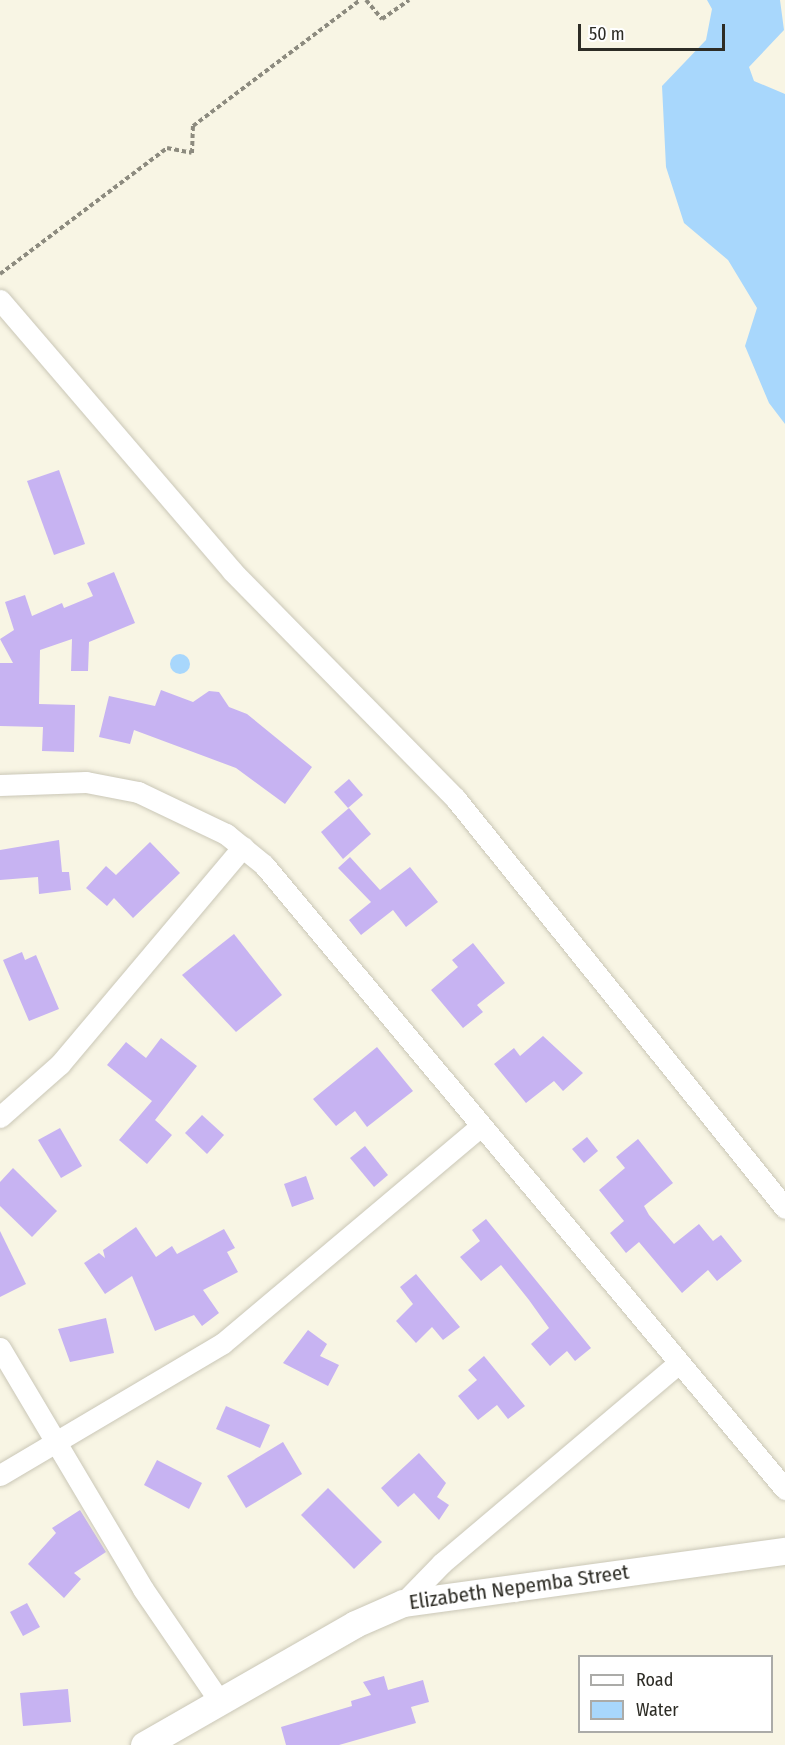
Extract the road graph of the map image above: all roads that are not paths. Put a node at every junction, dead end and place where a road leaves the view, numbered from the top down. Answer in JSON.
{"nodes":[{"id":1,"x":0,"y":300,"type":"edge"},
{"id":2,"x":0,"y":785,"type":"edge"},
{"id":3,"x":243,"y":847,"type":"junction"},
{"id":4,"x":0,"y":1117,"type":"edge"},
{"id":5,"x":481,"y":1126,"type":"junction"},
{"id":6,"x":785,"y":1208,"type":"edge"},
{"id":7,"x":0,"y":1348,"type":"edge"},
{"id":8,"x":679,"y":1363,"type":"junction"},
{"id":9,"x":56,"y":1443,"type":"junction"},
{"id":10,"x":0,"y":1475,"type":"edge"},
{"id":11,"x":785,"y":1489,"type":"edge"},
{"id":12,"x":785,"y":1551,"type":"edge"},
{"id":13,"x":403,"y":1603,"type":"junction"},
{"id":14,"x":219,"y":1702,"type":"junction"},
{"id":15,"x":144,"y":1745,"type":"edge"}],
"edges":[{"from":1,"to":6,"type":"street"},
{"from":2,"to":3,"type":"street"},
{"from":3,"to":4,"type":"street"},
{"from":3,"to":5,"type":"street"},
{"from":5,"to":8,"type":"street"},
{"from":5,"to":9,"type":"street"},
{"from":7,"to":9,"type":"street"},
{"from":8,"to":11,"type":"street"},
{"from":8,"to":13,"type":"street"},
{"from":9,"to":10,"type":"street"},
{"from":9,"to":14,"type":"street"},
{"from":12,"to":13,"type":"street","name":"Elizabeth Nepemba Street"},
{"from":13,"to":14,"type":"street","name":"Elizabeth Nepemba Street"},
{"from":14,"to":15,"type":"street","name":"Elizabeth Nepemba Street"}]}
